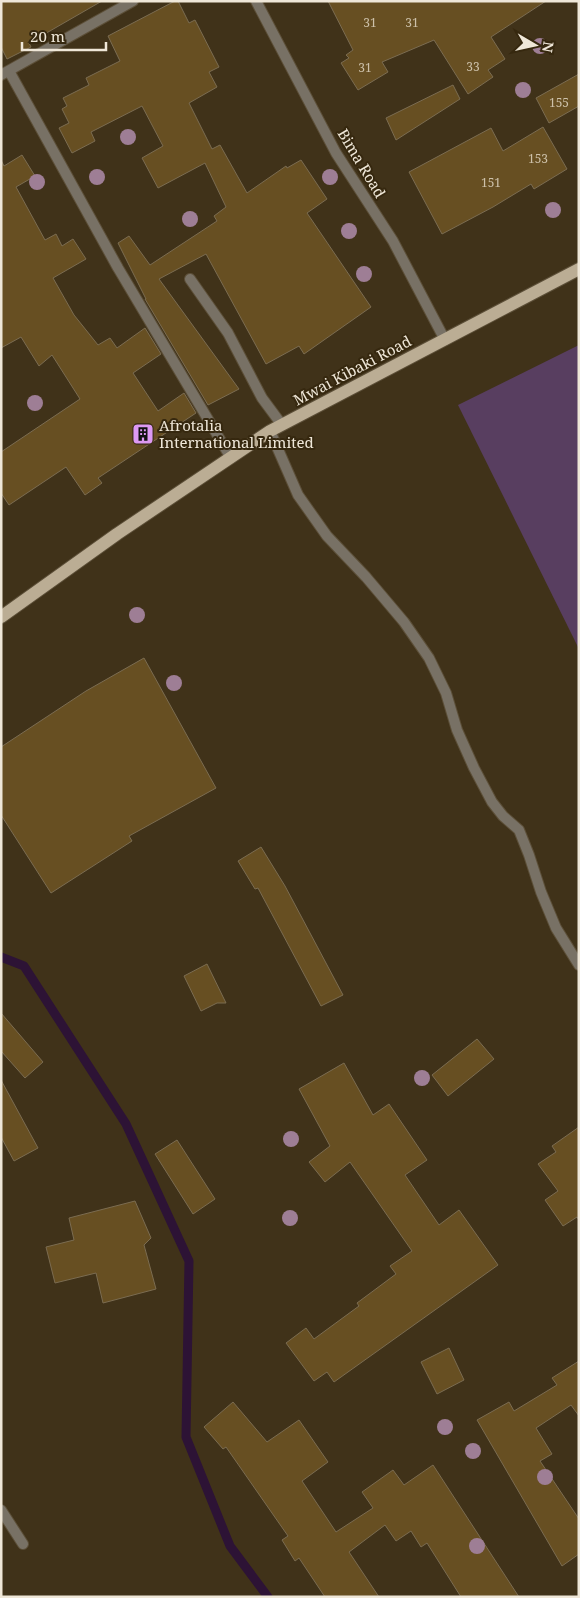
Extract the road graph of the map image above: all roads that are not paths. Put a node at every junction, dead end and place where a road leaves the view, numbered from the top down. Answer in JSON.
{"nodes":[{"id":1,"x":133,"y":1,"type":"edge"},
{"id":2,"x":256,"y":1,"type":"edge"},
{"id":3,"x":5,"y":73,"type":"edge"},
{"id":4,"x":579,"y":269,"type":"edge"},
{"id":5,"x":190,"y":279,"type":"dead end"},
{"id":6,"x":445,"y":340,"type":"junction"},
{"id":7,"x":282,"y":425,"type":"junction"},
{"id":8,"x":270,"y":432,"type":"junction"},
{"id":9,"x":231,"y":458,"type":"junction"},
{"id":10,"x":1,"y":618,"type":"edge"},
{"id":11,"x":579,"y":965,"type":"edge"},
{"id":12,"x":1,"y":1510,"type":"edge"},
{"id":13,"x":23,"y":1544,"type":"dead end"}],
"edges":[{"from":1,"to":3,"type":"street"},
{"from":2,"to":6,"type":"street","name":"Bima Road"},
{"from":3,"to":9,"type":"street"},
{"from":4,"to":6,"type":"main road","name":"Mwai Kibaki Road"},
{"from":5,"to":7,"type":"street"},
{"from":6,"to":7,"type":"main road","name":"Mwai Kibaki Road"},
{"from":7,"to":8,"type":"main road","name":"Mwai Kibaki Road"},
{"from":8,"to":9,"type":"main road","name":"Mwai Kibaki Road"},
{"from":8,"to":11,"type":"street"},
{"from":9,"to":10,"type":"main road","name":"Mwai Kibaki Road"},
{"from":12,"to":13,"type":"street"}]}
